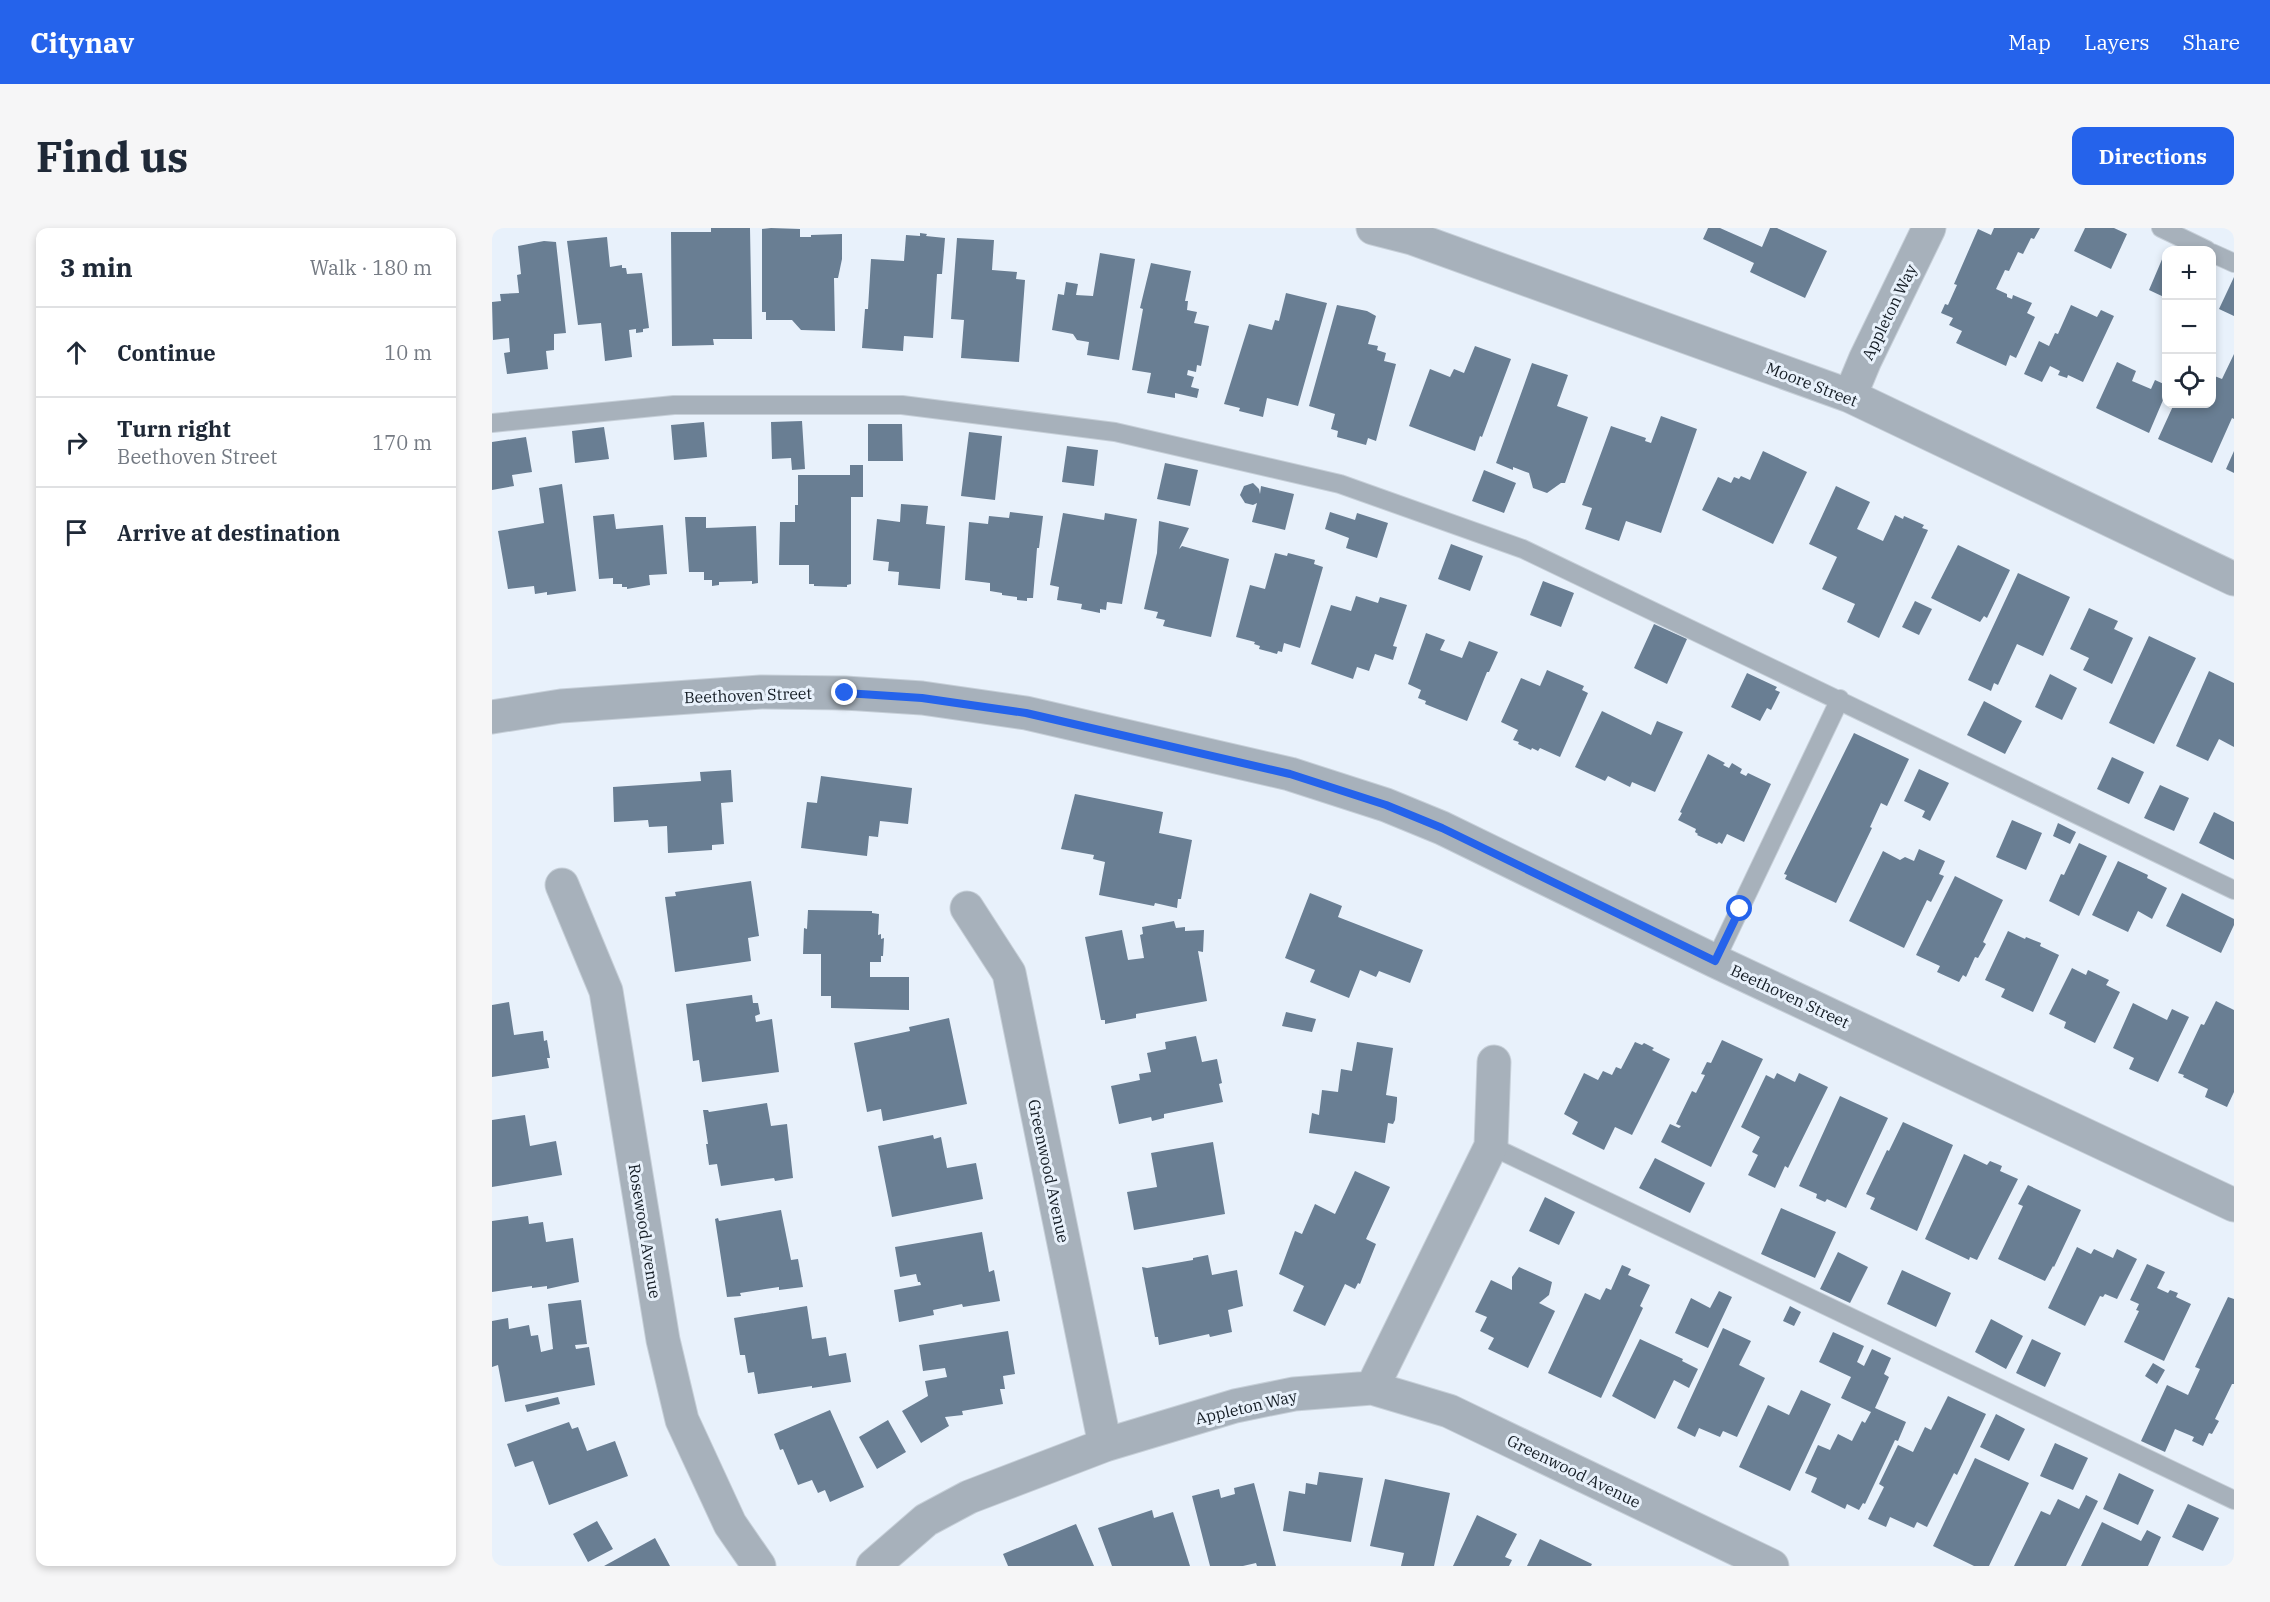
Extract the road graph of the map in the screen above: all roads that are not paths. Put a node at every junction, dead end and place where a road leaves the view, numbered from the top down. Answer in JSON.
{"nodes":[{"id":1,"x":1373,"y":228,"type":"edge"},
{"id":2,"x":1929,"y":228,"type":"edge"},
{"id":3,"x":2161,"y":228,"type":"edge"},
{"id":4,"x":1414,"y":233,"type":"edge"},
{"id":5,"x":2199,"y":246,"type":"edge"},
{"id":6,"x":2216,"y":255,"type":"edge"},
{"id":7,"x":2234,"y":263,"type":"edge"},
{"id":8,"x":1850,"y":396,"type":"junction"},
{"id":9,"x":492,"y":423,"type":"edge"},
{"id":10,"x":2234,"y":579,"type":"edge"},
{"id":11,"x":1839,"y":699,"type":"junction"},
{"id":12,"x":492,"y":717,"type":"edge"},
{"id":13,"x":562,"y":885,"type":"dead end"},
{"id":14,"x":2234,"y":890,"type":"edge"},
{"id":15,"x":967,"y":908,"type":"dead end"},
{"id":16,"x":1715,"y":961,"type":"junction"},
{"id":17,"x":1494,"y":1062,"type":"dead end"},
{"id":18,"x":1491,"y":1146,"type":"junction"},
{"id":19,"x":2234,"y":1205,"type":"edge"},
{"id":20,"x":1372,"y":1388,"type":"junction"},
{"id":21,"x":1106,"y":1445,"type":"junction"},
{"id":22,"x":2234,"y":1500,"type":"edge"},
{"id":23,"x":759,"y":1566,"type":"edge"},
{"id":24,"x":873,"y":1566,"type":"edge"},
{"id":25,"x":1772,"y":1566,"type":"edge"}],
"edges":[{"from":1,"to":4,"type":"street","name":"Moore Street"},
{"from":2,"to":8,"type":"street","name":"Appleton Way"},
{"from":3,"to":5,"type":"lane"},
{"from":4,"to":8,"type":"street","name":"Moore Street"},
{"from":6,"to":7,"type":"lane"},
{"from":8,"to":10,"type":"street","name":"Moore Street"},
{"from":9,"to":11,"type":"lane"},
{"from":11,"to":14,"type":"lane"},
{"from":11,"to":16,"type":"lane"},
{"from":12,"to":16,"type":"street","name":"Beethoven Street"},
{"from":13,"to":23,"type":"street","name":"Rosewood Avenue"},
{"from":15,"to":21,"type":"street","name":"Greenwood Avenue"},
{"from":16,"to":19,"type":"street","name":"Beethoven Street"},
{"from":17,"to":18,"type":"street"},
{"from":18,"to":20,"type":"street"},
{"from":18,"to":22,"type":"lane"},
{"from":20,"to":21,"type":"street","name":"Appleton Way"},
{"from":20,"to":25,"type":"street","name":"Greenwood Avenue"},
{"from":21,"to":24,"type":"street","name":"Appleton Way"}]}
